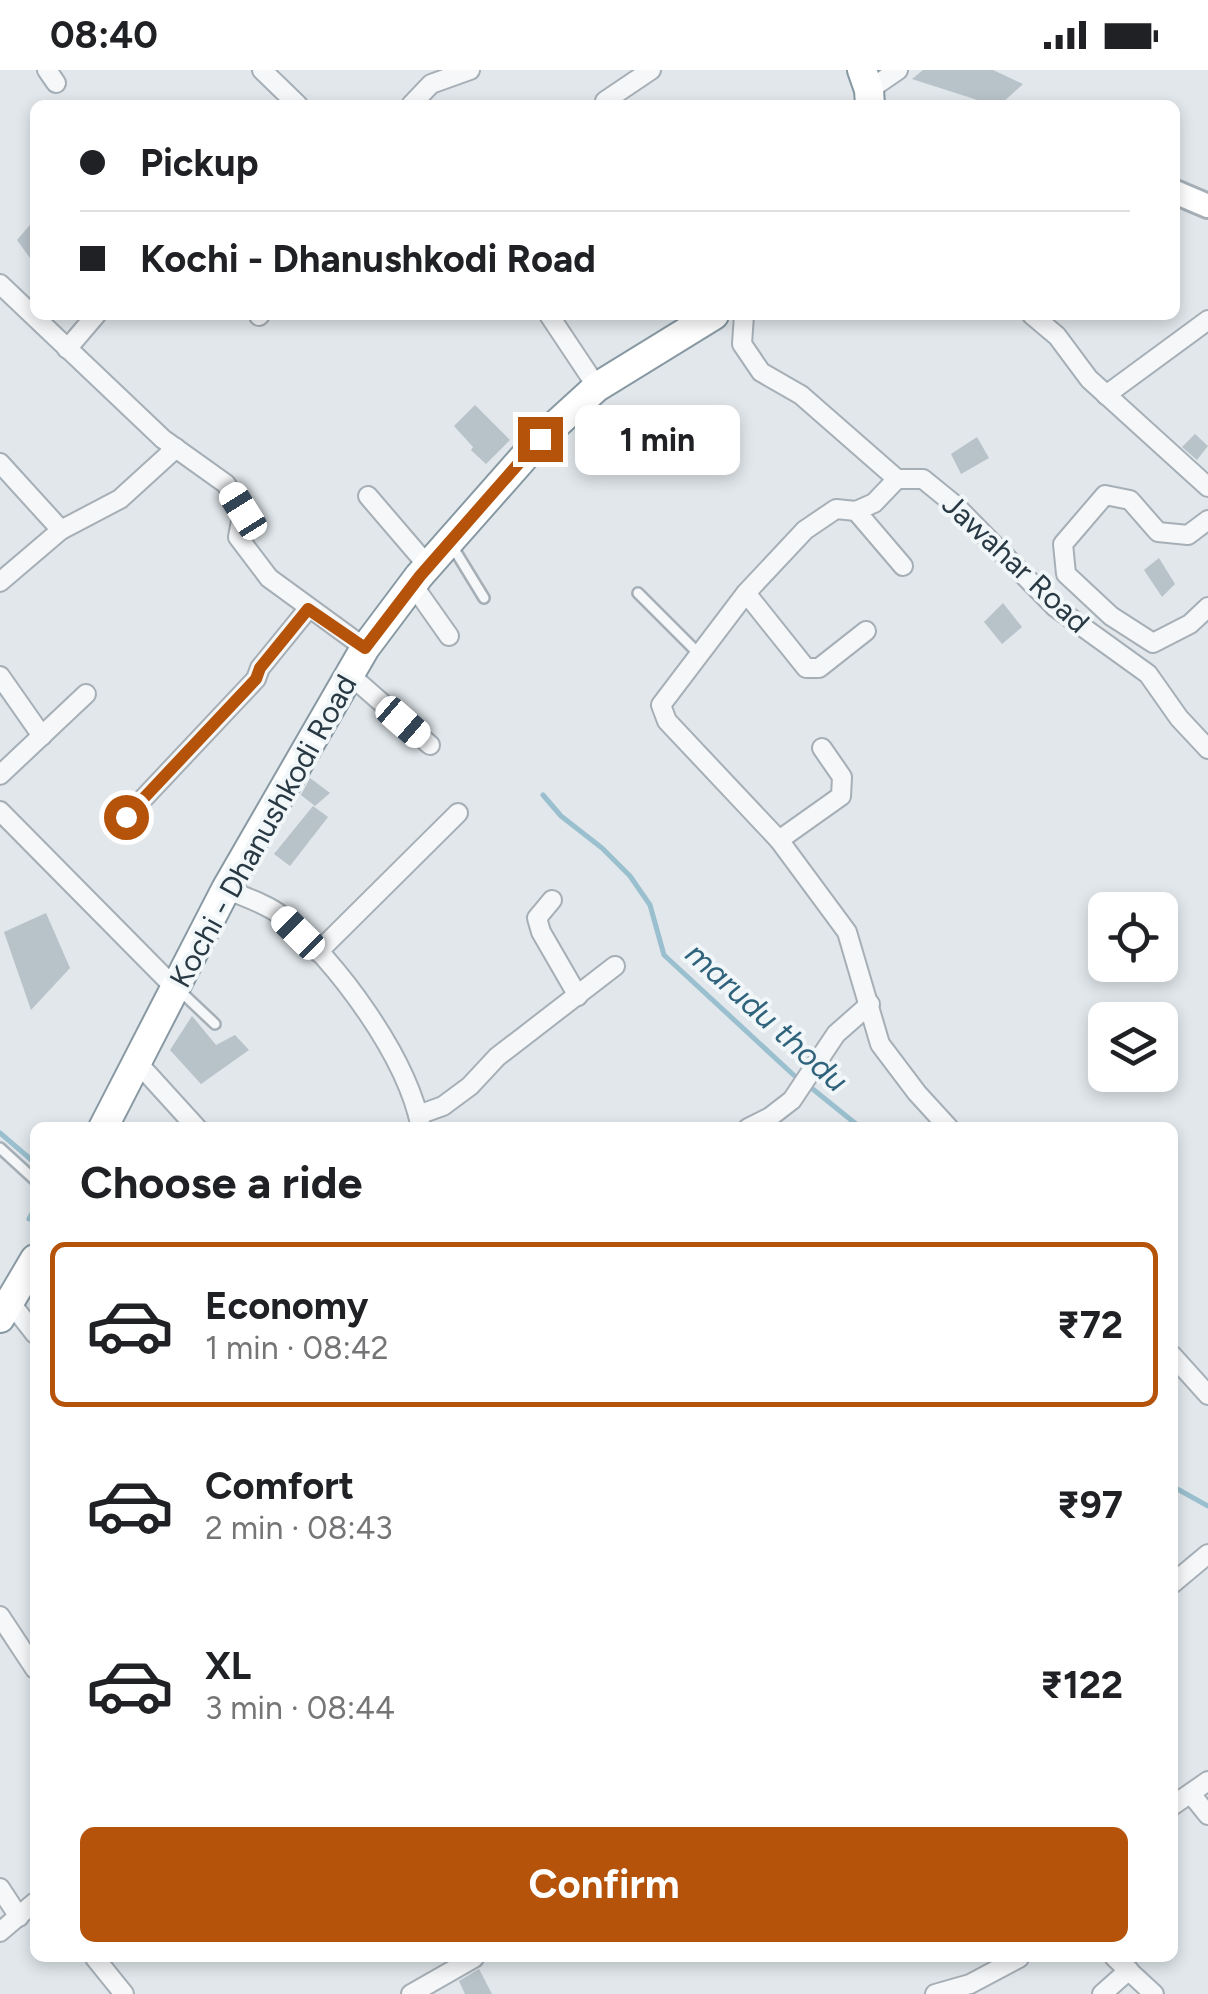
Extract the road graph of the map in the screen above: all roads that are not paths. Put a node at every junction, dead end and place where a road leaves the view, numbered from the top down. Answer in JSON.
{"nodes":[{"id":1,"x":262,"y":70,"type":"edge"},
{"id":2,"x":470,"y":70,"type":"edge"},
{"id":3,"x":651,"y":70,"type":"edge"},
{"id":4,"x":898,"y":70,"type":"edge"},
{"id":5,"x":867,"y":88,"type":"edge"},
{"id":6,"x":293,"y":100,"type":"edge"},
{"id":7,"x":417,"y":100,"type":"edge"},
{"id":8,"x":606,"y":100,"type":"edge"},
{"id":9,"x":1180,"y":194,"type":"edge"},
{"id":10,"x":1208,"y":206,"type":"edge"},
{"id":11,"x":0,"y":284,"type":"edge"},
{"id":12,"x":30,"y":313,"type":"edge"},
{"id":13,"x":37,"y":320,"type":"edge"},
{"id":14,"x":91,"y":320,"type":"edge"},
{"id":15,"x":551,"y":320,"type":"edge"},
{"id":16,"x":706,"y":320,"type":"edge"},
{"id":17,"x":744,"y":320,"type":"edge"},
{"id":18,"x":1038,"y":320,"type":"edge"},
{"id":19,"x":1208,"y":320,"type":"edge"},
{"id":20,"x":66,"y":348,"type":"junction"},
{"id":21,"x":597,"y":386,"type":"junction"},
{"id":22,"x":1106,"y":395,"type":"junction"},
{"id":23,"x":176,"y":448,"type":"junction"},
{"id":24,"x":0,"y":463,"type":"edge"},
{"id":25,"x":897,"y":479,"type":"junction"},
{"id":26,"x":1208,"y":488,"type":"edge"},
{"id":27,"x":368,"y":496,"type":"dead end"},
{"id":28,"x":856,"y":511,"type":"junction"},
{"id":29,"x":1208,"y":520,"type":"edge"},
{"id":30,"x":61,"y":530,"type":"junction"},
{"id":31,"x":450,"y":542,"type":"junction"},
{"id":32,"x":903,"y":566,"type":"dead end"},
{"id":33,"x":421,"y":576,"type":"junction"},
{"id":34,"x":0,"y":582,"type":"edge"},
{"id":35,"x":638,"y":593,"type":"dead end"},
{"id":36,"x":746,"y":594,"type":"junction"},
{"id":37,"x":484,"y":598,"type":"dead end"},
{"id":38,"x":1208,"y":607,"type":"edge"},
{"id":39,"x":308,"y":609,"type":"junction"},
{"id":40,"x":866,"y":631,"type":"dead end"},
{"id":41,"x":449,"y":636,"type":"dead end"},
{"id":42,"x":365,"y":648,"type":"junction"},
{"id":43,"x":700,"y":655,"type":"junction"},
{"id":44,"x":0,"y":676,"type":"edge"},
{"id":45,"x":350,"y":676,"type":"junction"},
{"id":46,"x":86,"y":694,"type":"dead end"},
{"id":47,"x":42,"y":736,"type":"junction"},
{"id":48,"x":430,"y":744,"type":"dead end"},
{"id":49,"x":822,"y":748,"type":"dead end"},
{"id":50,"x":1208,"y":749,"type":"edge"},
{"id":51,"x":0,"y":775,"type":"edge"},
{"id":52,"x":0,"y":811,"type":"edge"},
{"id":53,"x":458,"y":814,"type":"dead end"},
{"id":54,"x":126,"y":817,"type":"dead end"},
{"id":55,"x":779,"y":840,"type":"junction"},
{"id":56,"x":226,"y":889,"type":"junction"},
{"id":57,"x":552,"y":900,"type":"dead end"},
{"id":58,"x":318,"y":952,"type":"junction"},
{"id":59,"x":616,"y":966,"type":"dead end"},
{"id":60,"x":175,"y":988,"type":"junction"},
{"id":61,"x":578,"y":996,"type":"junction"},
{"id":62,"x":870,"y":1004,"type":"junction"},
{"id":63,"x":216,"y":1024,"type":"dead end"},
{"id":64,"x":137,"y":1062,"type":"junction"},
{"id":65,"x":420,"y":1121,"type":"edge"},
{"id":66,"x":106,"y":1122,"type":"edge"},
{"id":67,"x":192,"y":1122,"type":"edge"},
{"id":68,"x":760,"y":1122,"type":"edge"},
{"id":69,"x":943,"y":1122,"type":"edge"},
{"id":70,"x":0,"y":1148,"type":"edge"},
{"id":71,"x":30,"y":1175,"type":"edge"},
{"id":72,"x":30,"y":1268,"type":"edge"},
{"id":73,"x":5,"y":1310,"type":"edge"},
{"id":74,"x":30,"y":1330,"type":"edge"},
{"id":75,"x":1178,"y":1361,"type":"edge"},
{"id":76,"x":1208,"y":1395,"type":"edge"},
{"id":77,"x":1208,"y":1554,"type":"edge"},
{"id":78,"x":1178,"y":1579,"type":"edge"},
{"id":79,"x":0,"y":1616,"type":"edge"},
{"id":80,"x":30,"y":1661,"type":"edge"},
{"id":81,"x":1208,"y":1782,"type":"edge"},
{"id":82,"x":1191,"y":1794,"type":"junction"},
{"id":83,"x":1178,"y":1802,"type":"edge"},
{"id":84,"x":1208,"y":1815,"type":"edge"},
{"id":85,"x":0,"y":1888,"type":"edge"},
{"id":86,"x":30,"y":1907,"type":"edge"},
{"id":87,"x":19,"y":1917,"type":"junction"},
{"id":88,"x":0,"y":1932,"type":"edge"},
{"id":89,"x":98,"y":1962,"type":"edge"},
{"id":90,"x":467,"y":1962,"type":"edge"},
{"id":91,"x":1011,"y":1962,"type":"edge"},
{"id":92,"x":1122,"y":1964,"type":"edge"},
{"id":93,"x":124,"y":1994,"type":"edge"},
{"id":94,"x":411,"y":1994,"type":"edge"},
{"id":95,"x":935,"y":1994,"type":"edge"},
{"id":96,"x":1102,"y":1994,"type":"edge"},
{"id":97,"x":1154,"y":1994,"type":"edge"}],
"edges":[{"from":1,"to":6,"type":"street"},
{"from":2,"to":7,"type":"street"},
{"from":3,"to":8,"type":"street"},
{"from":4,"to":5,"type":"street"},
{"from":9,"to":10,"type":"main road"},
{"from":11,"to":12,"type":"street"},
{"from":13,"to":20,"type":"street"},
{"from":14,"to":20,"type":"street"},
{"from":15,"to":21,"type":"street"},
{"from":16,"to":21,"type":"highway","name":"Kochi - Dhanushkodi Road"},
{"from":17,"to":25,"type":"street","name":"Jawahar Road"},
{"from":18,"to":22,"type":"street"},
{"from":19,"to":22,"type":"street"},
{"from":20,"to":23,"type":"street"},
{"from":21,"to":31,"type":"highway","name":"Kochi - Dhanushkodi Road"},
{"from":22,"to":26,"type":"street"},
{"from":23,"to":30,"type":"street"},
{"from":23,"to":39,"type":"street"},
{"from":24,"to":30,"type":"street"},
{"from":25,"to":28,"type":"street"},
{"from":25,"to":50,"type":"street","name":"Jawahar Road"},
{"from":27,"to":33,"type":"street"},
{"from":28,"to":32,"type":"street"},
{"from":28,"to":36,"type":"street"},
{"from":29,"to":38,"type":"street"},
{"from":30,"to":34,"type":"street"},
{"from":31,"to":33,"type":"highway","name":"Kochi - Dhanushkodi Road"},
{"from":31,"to":37,"type":"lane"},
{"from":33,"to":41,"type":"street"},
{"from":33,"to":42,"type":"highway","name":"Kochi - Dhanushkodi Road"},
{"from":35,"to":43,"type":"lane"},
{"from":36,"to":40,"type":"street"},
{"from":36,"to":43,"type":"street"},
{"from":39,"to":42,"type":"street"},
{"from":39,"to":54,"type":"street"},
{"from":42,"to":45,"type":"highway","name":"Kochi - Dhanushkodi Road"},
{"from":43,"to":55,"type":"street"},
{"from":44,"to":47,"type":"street"},
{"from":45,"to":48,"type":"street"},
{"from":45,"to":56,"type":"highway","name":"Kochi - Dhanushkodi Road"},
{"from":46,"to":47,"type":"street"},
{"from":47,"to":51,"type":"street"},
{"from":49,"to":55,"type":"street"},
{"from":52,"to":60,"type":"street"},
{"from":53,"to":58,"type":"street"},
{"from":55,"to":62,"type":"street"},
{"from":56,"to":58,"type":"street"},
{"from":56,"to":60,"type":"highway","name":"Kochi - Dhanushkodi Road"},
{"from":57,"to":61,"type":"street"},
{"from":58,"to":65,"type":"street"},
{"from":59,"to":61,"type":"street"},
{"from":60,"to":63,"type":"lane"},
{"from":60,"to":64,"type":"highway","name":"Kochi - Dhanushkodi Road"},
{"from":61,"to":65,"type":"street"},
{"from":62,"to":68,"type":"street"},
{"from":62,"to":69,"type":"street"},
{"from":64,"to":66,"type":"highway","name":"Kochi - Dhanushkodi Road"},
{"from":64,"to":67,"type":"street"},
{"from":70,"to":71,"type":"lane"},
{"from":72,"to":73,"type":"highway"},
{"from":73,"to":74,"type":"street"},
{"from":75,"to":76,"type":"street"},
{"from":77,"to":78,"type":"street"},
{"from":79,"to":80,"type":"street"},
{"from":81,"to":82,"type":"street"},
{"from":82,"to":83,"type":"street"},
{"from":82,"to":84,"type":"street"},
{"from":85,"to":87,"type":"street"},
{"from":86,"to":87,"type":"street"},
{"from":87,"to":88,"type":"street"},
{"from":89,"to":93,"type":"street"},
{"from":90,"to":94,"type":"street"},
{"from":91,"to":95,"type":"street"},
{"from":92,"to":96,"type":"street"},
{"from":92,"to":97,"type":"street"}]}
